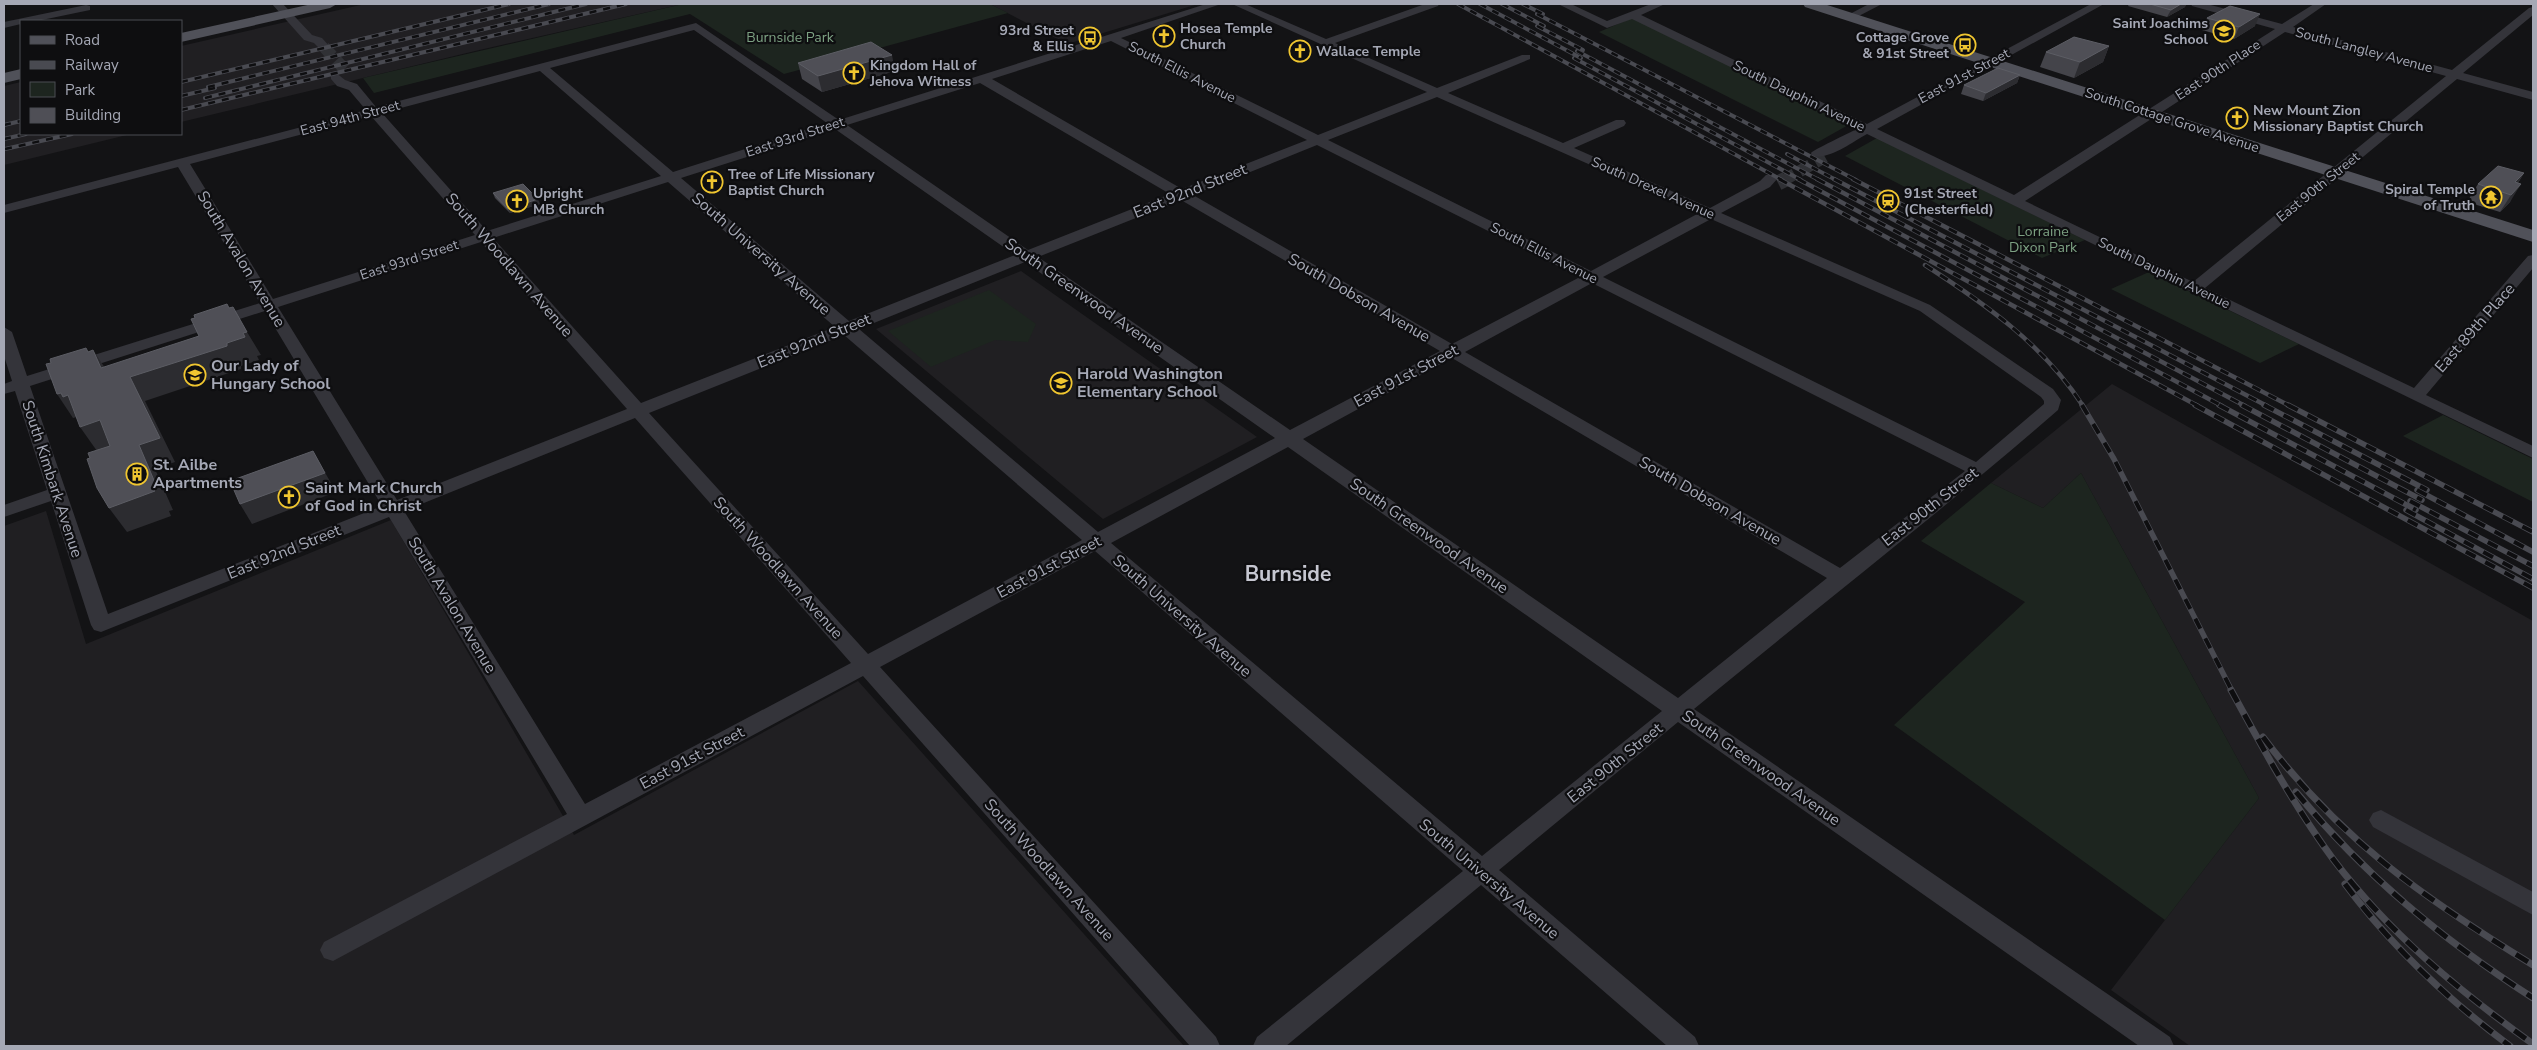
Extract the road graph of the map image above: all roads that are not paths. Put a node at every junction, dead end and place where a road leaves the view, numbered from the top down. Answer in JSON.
{"nodes":[{"id":1,"x":330,"y":4,"type":"edge"},
{"id":2,"x":1216,"y":4,"type":"edge"},
{"id":3,"x":1237,"y":4,"type":"edge"},
{"id":4,"x":1434,"y":4,"type":"edge"},
{"id":5,"x":1563,"y":4,"type":"edge"},
{"id":6,"x":1660,"y":4,"type":"edge"},
{"id":7,"x":1810,"y":4,"type":"edge"},
{"id":8,"x":1877,"y":4,"type":"edge"},
{"id":9,"x":2099,"y":4,"type":"edge"},
{"id":10,"x":2196,"y":4,"type":"edge"},
{"id":11,"x":2321,"y":4,"type":"edge"},
{"id":12,"x":87,"y":9,"type":"edge"},
{"id":13,"x":281,"y":9,"type":"edge"},
{"id":14,"x":2533,"y":10,"type":"edge"},
{"id":15,"x":1632,"y":15,"type":"junction"},
{"id":16,"x":1849,"y":17,"type":"junction"},
{"id":17,"x":26,"y":20,"type":"edge"},
{"id":18,"x":20,"y":21,"type":"edge"},
{"id":19,"x":4,"y":25,"type":"edge"},
{"id":20,"x":696,"y":26,"type":"joint"},
{"id":21,"x":2284,"y":28,"type":"junction"},
{"id":22,"x":1111,"y":37,"type":"junction"},
{"id":23,"x":182,"y":38,"type":"edge"},
{"id":24,"x":308,"y":38,"type":"junction"},
{"id":25,"x":1325,"y":43,"type":"junction"},
{"id":26,"x":324,"y":47,"type":"tunnel mouth"},
{"id":27,"x":312,"y":50,"type":"tunnel mouth"},
{"id":28,"x":1526,"y":57,"type":"dead end"},
{"id":29,"x":1991,"y":62,"type":"junction"},
{"id":30,"x":542,"y":67,"type":"junction"},
{"id":31,"x":348,"y":73,"type":"tunnel mouth"},
{"id":32,"x":20,"y":74,"type":"edge"},
{"id":33,"x":2455,"y":74,"type":"junction"},
{"id":34,"x":335,"y":76,"type":"tunnel mouth"},
{"id":35,"x":4,"y":78,"type":"edge"},
{"id":36,"x":981,"y":78,"type":"junction"},
{"id":37,"x":353,"y":87,"type":"junction"},
{"id":38,"x":1438,"y":92,"type":"junction"},
{"id":39,"x":2533,"y":96,"type":"edge"},
{"id":40,"x":374,"y":111,"type":"junction"},
{"id":41,"x":2151,"y":113,"type":"junction"},
{"id":42,"x":1620,"y":123,"type":"dead end"},
{"id":43,"x":837,"y":124,"type":"junction"},
{"id":44,"x":1866,"y":129,"type":"junction"},
{"id":45,"x":1318,"y":140,"type":"junction"},
{"id":46,"x":1564,"y":148,"type":"junction"},
{"id":47,"x":1824,"y":153,"type":"tunnel mouth"},
{"id":48,"x":182,"y":162,"type":"junction"},
{"id":49,"x":2336,"y":172,"type":"junction"},
{"id":50,"x":671,"y":177,"type":"junction"},
{"id":51,"x":1771,"y":181,"type":"tunnel mouth"},
{"id":52,"x":1181,"y":195,"type":"junction"},
{"id":53,"x":2015,"y":201,"type":"junction"},
{"id":54,"x":4,"y":209,"type":"edge"},
{"id":55,"x":1711,"y":213,"type":"junction"},
{"id":56,"x":483,"y":236,"type":"junction"},
{"id":57,"x":2533,"y":236,"type":"edge"},
{"id":58,"x":1027,"y":256,"type":"junction"},
{"id":59,"x":2533,"y":259,"type":"edge"},
{"id":60,"x":1592,"y":277,"type":"junction"},
{"id":61,"x":2195,"y":288,"type":"junction"},
{"id":62,"x":269,"y":305,"type":"junction"},
{"id":63,"x":847,"y":328,"type":"junction"},
{"id":64,"x":4,"y":332,"type":"edge"},
{"id":65,"x":1452,"y":352,"type":"junction"},
{"id":66,"x":21,"y":384,"type":"junction"},
{"id":67,"x":4,"y":389,"type":"edge"},
{"id":68,"x":2416,"y":396,"type":"junction"},
{"id":69,"x":2053,"y":400,"type":"joint"},
{"id":70,"x":638,"y":411,"type":"junction"},
{"id":71,"x":1289,"y":439,"type":"junction"},
{"id":72,"x":2533,"y":453,"type":"edge"},
{"id":73,"x":1978,"y":470,"type":"junction"},
{"id":74,"x":56,"y":492,"type":"junction"},
{"id":75,"x":393,"y":509,"type":"junction"},
{"id":76,"x":4,"y":511,"type":"edge"},
{"id":77,"x":1096,"y":542,"type":"junction"},
{"id":78,"x":1841,"y":577,"type":"junction"},
{"id":79,"x":101,"y":625,"type":"joint"},
{"id":80,"x":865,"y":665,"type":"junction"},
{"id":81,"x":1679,"y":711,"type":"junction"},
{"id":82,"x":581,"y":817,"type":"junction"},
{"id":83,"x":2381,"y":820,"type":"dead end"},
{"id":84,"x":1480,"y":872,"type":"junction"},
{"id":85,"x":2533,"y":904,"type":"edge"},
{"id":86,"x":333,"y":950,"type":"dead end"},
{"id":87,"x":1207,"y":1046,"type":"edge"},
{"id":88,"x":1266,"y":1046,"type":"edge"},
{"id":89,"x":1686,"y":1046,"type":"edge"},
{"id":90,"x":2162,"y":1046,"type":"edge"}],
"edges":[{"from":1,"to":13,"type":"main road"},
{"from":2,"to":22,"type":"street","name":"East 93rd Street"},
{"from":3,"to":25,"type":"street","name":"South Drexel Avenue"},
{"from":4,"to":25,"type":"street"},
{"from":5,"to":15,"type":"street"},
{"from":6,"to":15,"type":"street"},
{"from":7,"to":16,"type":"main road","name":"South Cottage Grove Avenue"},
{"from":8,"to":16,"type":"street"},
{"from":9,"to":29,"type":"street","name":"East 91st Street"},
{"from":10,"to":21,"type":"street","name":"South Langley Avenue"},
{"from":11,"to":21,"type":"street","name":"East 90th Place"},
{"from":12,"to":17,"type":"street"},
{"from":13,"to":23,"type":"main road"},
{"from":13,"to":24,"type":"street"},
{"from":14,"to":33,"type":"street","name":"East 90th Street"},
{"from":15,"to":44,"type":"street","name":"South Dauphin Avenue"},
{"from":16,"to":29,"type":"main road","name":"South Cottage Grove Avenue"},
{"from":18,"to":19,"type":"street"},
{"from":20,"to":30,"type":"street","name":"East 94th Street"},
{"from":20,"to":43,"type":"street","name":"South Greenwood Avenue"},
{"from":21,"to":33,"type":"street","name":"South Langley Avenue"},
{"from":21,"to":41,"type":"street","name":"East 90th Place"},
{"from":22,"to":36,"type":"street","name":"East 93rd Street"},
{"from":22,"to":45,"type":"street","name":"South Ellis Avenue"},
{"from":24,"to":26,"type":"street"},
{"from":24,"to":27,"type":"street"},
{"from":25,"to":38,"type":"street","name":"South Drexel Avenue"},
{"from":28,"to":38,"type":"street","name":"East 92nd Street"},
{"from":29,"to":41,"type":"main road","name":"South Cottage Grove Avenue"},
{"from":29,"to":44,"type":"street","name":"East 91st Street"},
{"from":30,"to":40,"type":"street","name":"East 94th Street"},
{"from":30,"to":50,"type":"street","name":"South University Avenue"},
{"from":31,"to":37,"type":"street","name":"South Woodlawn Avenue"},
{"from":32,"to":35,"type":"main road"},
{"from":33,"to":39,"type":"street","name":"South Langley Avenue"},
{"from":33,"to":49,"type":"street","name":"East 90th Street"},
{"from":34,"to":37,"type":"street","name":"South Woodlawn Avenue"},
{"from":36,"to":43,"type":"street","name":"East 93rd Street"},
{"from":36,"to":52,"type":"street","name":"South Dobson Avenue"},
{"from":37,"to":40,"type":"street","name":"South Woodlawn Avenue"},
{"from":38,"to":45,"type":"street","name":"East 92nd Street"},
{"from":38,"to":46,"type":"street","name":"South Drexel Avenue"},
{"from":40,"to":48,"type":"street","name":"East 94th Street"},
{"from":40,"to":56,"type":"street","name":"South Woodlawn Avenue"},
{"from":41,"to":49,"type":"main road","name":"South Cottage Grove Avenue"},
{"from":41,"to":53,"type":"street","name":"East 90th Place"},
{"from":42,"to":46,"type":"street"},
{"from":43,"to":50,"type":"street","name":"East 93rd Street"},
{"from":43,"to":58,"type":"street","name":"South Greenwood Avenue"},
{"from":44,"to":47,"type":"street","name":"East 91st Street"},
{"from":44,"to":53,"type":"street","name":"South Dauphin Avenue"},
{"from":45,"to":52,"type":"street","name":"East 92nd Street"},
{"from":45,"to":60,"type":"street","name":"South Ellis Avenue"},
{"from":46,"to":55,"type":"street","name":"South Drexel Avenue"},
{"from":48,"to":54,"type":"street","name":"East 94th Street"},
{"from":48,"to":62,"type":"street","name":"South Avalon Avenue"},
{"from":49,"to":57,"type":"main road","name":"South Cottage Grove Avenue"},
{"from":49,"to":61,"type":"street","name":"East 90th Street"},
{"from":50,"to":56,"type":"street","name":"East 93rd Street"},
{"from":50,"to":63,"type":"street","name":"South University Avenue"},
{"from":51,"to":55,"type":"street","name":"East 91st Street"},
{"from":52,"to":58,"type":"street","name":"East 92nd Street"},
{"from":52,"to":65,"type":"street","name":"South Dobson Avenue"},
{"from":53,"to":61,"type":"street","name":"South Dauphin Avenue"},
{"from":55,"to":60,"type":"street","name":"East 91st Street"},
{"from":55,"to":69,"type":"street","name":"South Drexel Avenue"},
{"from":56,"to":62,"type":"street","name":"East 93rd Street"},
{"from":56,"to":70,"type":"street","name":"South Woodlawn Avenue"},
{"from":58,"to":63,"type":"street","name":"East 92nd Street"},
{"from":58,"to":71,"type":"street","name":"South Greenwood Avenue"},
{"from":59,"to":68,"type":"street","name":"East 89th Place"},
{"from":60,"to":65,"type":"street","name":"East 91st Street"},
{"from":60,"to":73,"type":"street","name":"South Ellis Avenue"},
{"from":61,"to":68,"type":"street","name":"South Dauphin Avenue"},
{"from":62,"to":66,"type":"street","name":"East 93rd Street"},
{"from":62,"to":75,"type":"street","name":"South Avalon Avenue"},
{"from":63,"to":70,"type":"street","name":"East 92nd Street"},
{"from":63,"to":77,"type":"street","name":"South University Avenue"},
{"from":64,"to":66,"type":"street","name":"South Kimbark Avenue"},
{"from":65,"to":71,"type":"street","name":"East 91st Street"},
{"from":65,"to":78,"type":"street","name":"South Dobson Avenue"},
{"from":66,"to":67,"type":"street","name":"East 93rd Street"},
{"from":66,"to":74,"type":"street","name":"South Kimbark Avenue"},
{"from":68,"to":72,"type":"street","name":"South Dauphin Avenue"},
{"from":69,"to":73,"type":"street","name":"East 90th Street"},
{"from":70,"to":75,"type":"street","name":"East 92nd Street"},
{"from":70,"to":80,"type":"street","name":"South Woodlawn Avenue"},
{"from":71,"to":77,"type":"street","name":"East 91st Street"},
{"from":71,"to":81,"type":"street","name":"South Greenwood Avenue"},
{"from":73,"to":78,"type":"street","name":"East 90th Street"},
{"from":74,"to":76,"type":"street"},
{"from":74,"to":79,"type":"street","name":"South Kimbark Avenue"},
{"from":75,"to":79,"type":"street","name":"East 92nd Street"},
{"from":75,"to":82,"type":"street","name":"South Avalon Avenue"},
{"from":77,"to":80,"type":"street","name":"East 91st Street"},
{"from":77,"to":84,"type":"street","name":"South University Avenue"},
{"from":78,"to":81,"type":"street","name":"East 90th Street"},
{"from":80,"to":82,"type":"street","name":"East 91st Street"},
{"from":80,"to":87,"type":"street","name":"South Woodlawn Avenue"},
{"from":81,"to":84,"type":"street","name":"East 90th Street"},
{"from":81,"to":90,"type":"street","name":"South Greenwood Avenue"},
{"from":82,"to":86,"type":"street","name":"East 91st Street"},
{"from":83,"to":85,"type":"street"},
{"from":84,"to":88,"type":"street","name":"East 90th Street"},
{"from":84,"to":89,"type":"street","name":"South University Avenue"}]}
